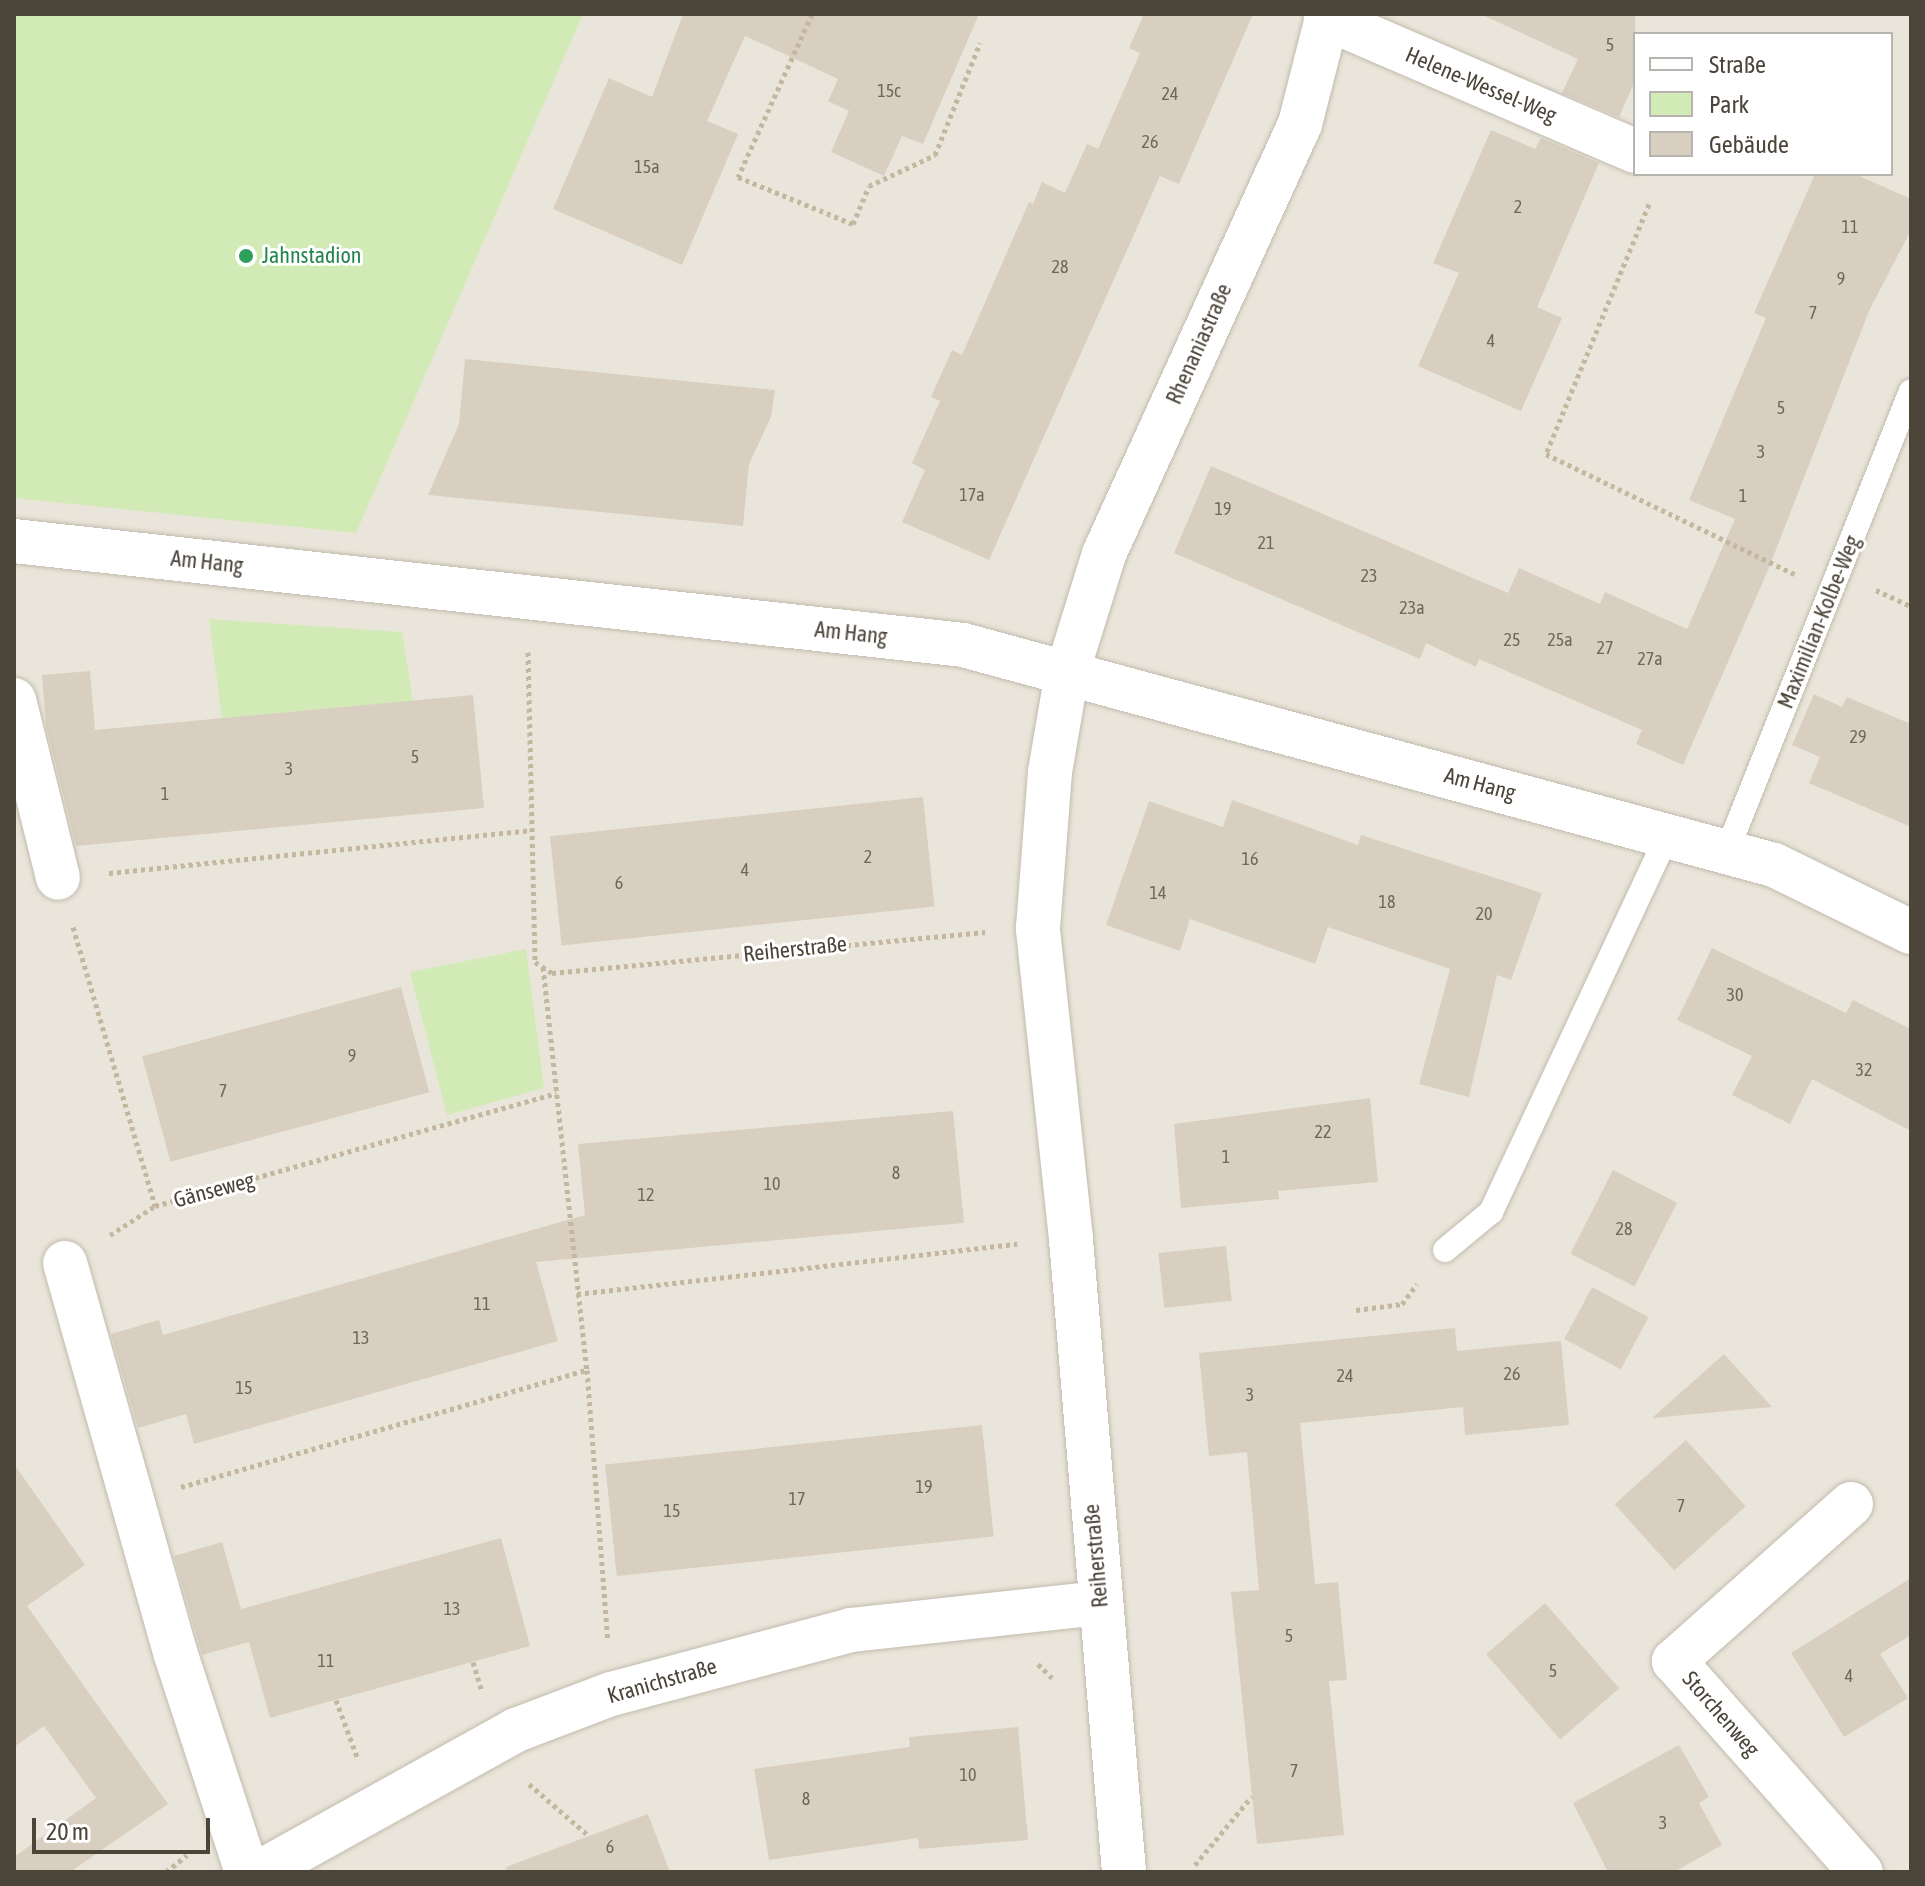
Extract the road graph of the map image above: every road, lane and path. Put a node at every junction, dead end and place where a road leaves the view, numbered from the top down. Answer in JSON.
{"nodes":[{"id":1,"x":812,"y":14,"type":"edge"},
{"id":2,"x":1327,"y":16,"type":"edge"},
{"id":3,"x":980,"y":43,"type":"dead end"},
{"id":4,"x":1633,"y":164,"type":"edge"},
{"id":5,"x":1643,"y":176,"type":"edge"},
{"id":6,"x":1911,"y":392,"type":"edge"},
{"id":7,"x":14,"y":541,"type":"edge"},
{"id":8,"x":1831,"y":591,"type":"junction"},
{"id":9,"x":527,"y":596,"type":"junction"},
{"id":10,"x":1067,"y":673,"type":"junction"},
{"id":11,"x":14,"y":700,"type":"edge"},
{"id":12,"x":531,"y":830,"type":"junction"},
{"id":13,"x":1668,"y":835,"type":"junction"},
{"id":14,"x":1727,"y":851,"type":"junction"},
{"id":15,"x":58,"y":878,"type":"junction"},
{"id":16,"x":1038,"y":928,"type":"junction"},
{"id":17,"x":1911,"y":932,"type":"edge"},
{"id":18,"x":543,"y":967,"type":"junction"},
{"id":19,"x":556,"y":1093,"type":"junction"},
{"id":20,"x":1071,"y":1239,"type":"junction"},
{"id":21,"x":1445,"y":1250,"type":"joint"},
{"id":22,"x":65,"y":1263,"type":"dead end"},
{"id":23,"x":577,"y":1294,"type":"junction"},
{"id":24,"x":1356,"y":1310,"type":"dead end"},
{"id":25,"x":587,"y":1370,"type":"junction"},
{"id":26,"x":134,"y":1501,"type":"junction"},
{"id":27,"x":1851,"y":1504,"type":"dead end"},
{"id":28,"x":1100,"y":1603,"type":"junction"},
{"id":29,"x":1033,"y":1659,"type":"dead end"},
{"id":30,"x":1062,"y":1688,"type":"dead end"},
{"id":31,"x":611,"y":1694,"type":"junction"},
{"id":32,"x":515,"y":1774,"type":"dead end"},
{"id":33,"x":1252,"y":1796,"type":"dead end"},
{"id":34,"x":589,"y":1836,"type":"dead end"},
{"id":35,"x":1195,"y":1865,"type":"dead end"},
{"id":36,"x":247,"y":1872,"type":"edge"},
{"id":37,"x":260,"y":1872,"type":"edge"},
{"id":38,"x":1124,"y":1872,"type":"edge"},
{"id":39,"x":1861,"y":1872,"type":"edge"}],
"edges":[{"from":1,"to":3,"type":"path"},
{"from":2,"to":4,"type":"street","name":"Helene-Wessel-Weg"},
{"from":2,"to":10,"type":"street","name":"Rhenaniastraße"},
{"from":5,"to":8,"type":"path"},
{"from":6,"to":8,"type":"lane","name":"Maximilian-Kolbe-Weg"},
{"from":7,"to":9,"type":"street","name":"Am Hang"},
{"from":8,"to":14,"type":"lane","name":"Maximilian-Kolbe-Weg"},
{"from":9,"to":10,"type":"street","name":"Am Hang"},
{"from":9,"to":12,"type":"path"},
{"from":10,"to":13,"type":"street","name":"Am Hang"},
{"from":10,"to":16,"type":"street","name":"Reiherstraße"},
{"from":11,"to":15,"type":"street"},
{"from":12,"to":15,"type":"path"},
{"from":12,"to":18,"type":"path"},
{"from":13,"to":14,"type":"street","name":"Am Hang"},
{"from":13,"to":21,"type":"lane"},
{"from":14,"to":17,"type":"street","name":"Am Hang"},
{"from":15,"to":19,"type":"path","name":"Gänseweg"},
{"from":16,"to":18,"type":"path","name":"Reiherstraße"},
{"from":16,"to":20,"type":"street","name":"Reiherstraße"},
{"from":18,"to":19,"type":"path"},
{"from":19,"to":23,"type":"path"},
{"from":20,"to":23,"type":"path"},
{"from":20,"to":28,"type":"street","name":"Reiherstraße"},
{"from":21,"to":24,"type":"path"},
{"from":22,"to":26,"type":"street"},
{"from":23,"to":25,"type":"path"},
{"from":25,"to":26,"type":"path"},
{"from":25,"to":31,"type":"path"},
{"from":26,"to":36,"type":"street"},
{"from":27,"to":39,"type":"street","name":"Storchenweg"},
{"from":28,"to":31,"type":"street","name":"Kranichstraße"},
{"from":28,"to":38,"type":"street","name":"Reiherstraße"},
{"from":29,"to":30,"type":"path"},
{"from":31,"to":37,"type":"street","name":"Kranichstraße"},
{"from":32,"to":34,"type":"path"},
{"from":33,"to":35,"type":"path"}]}
